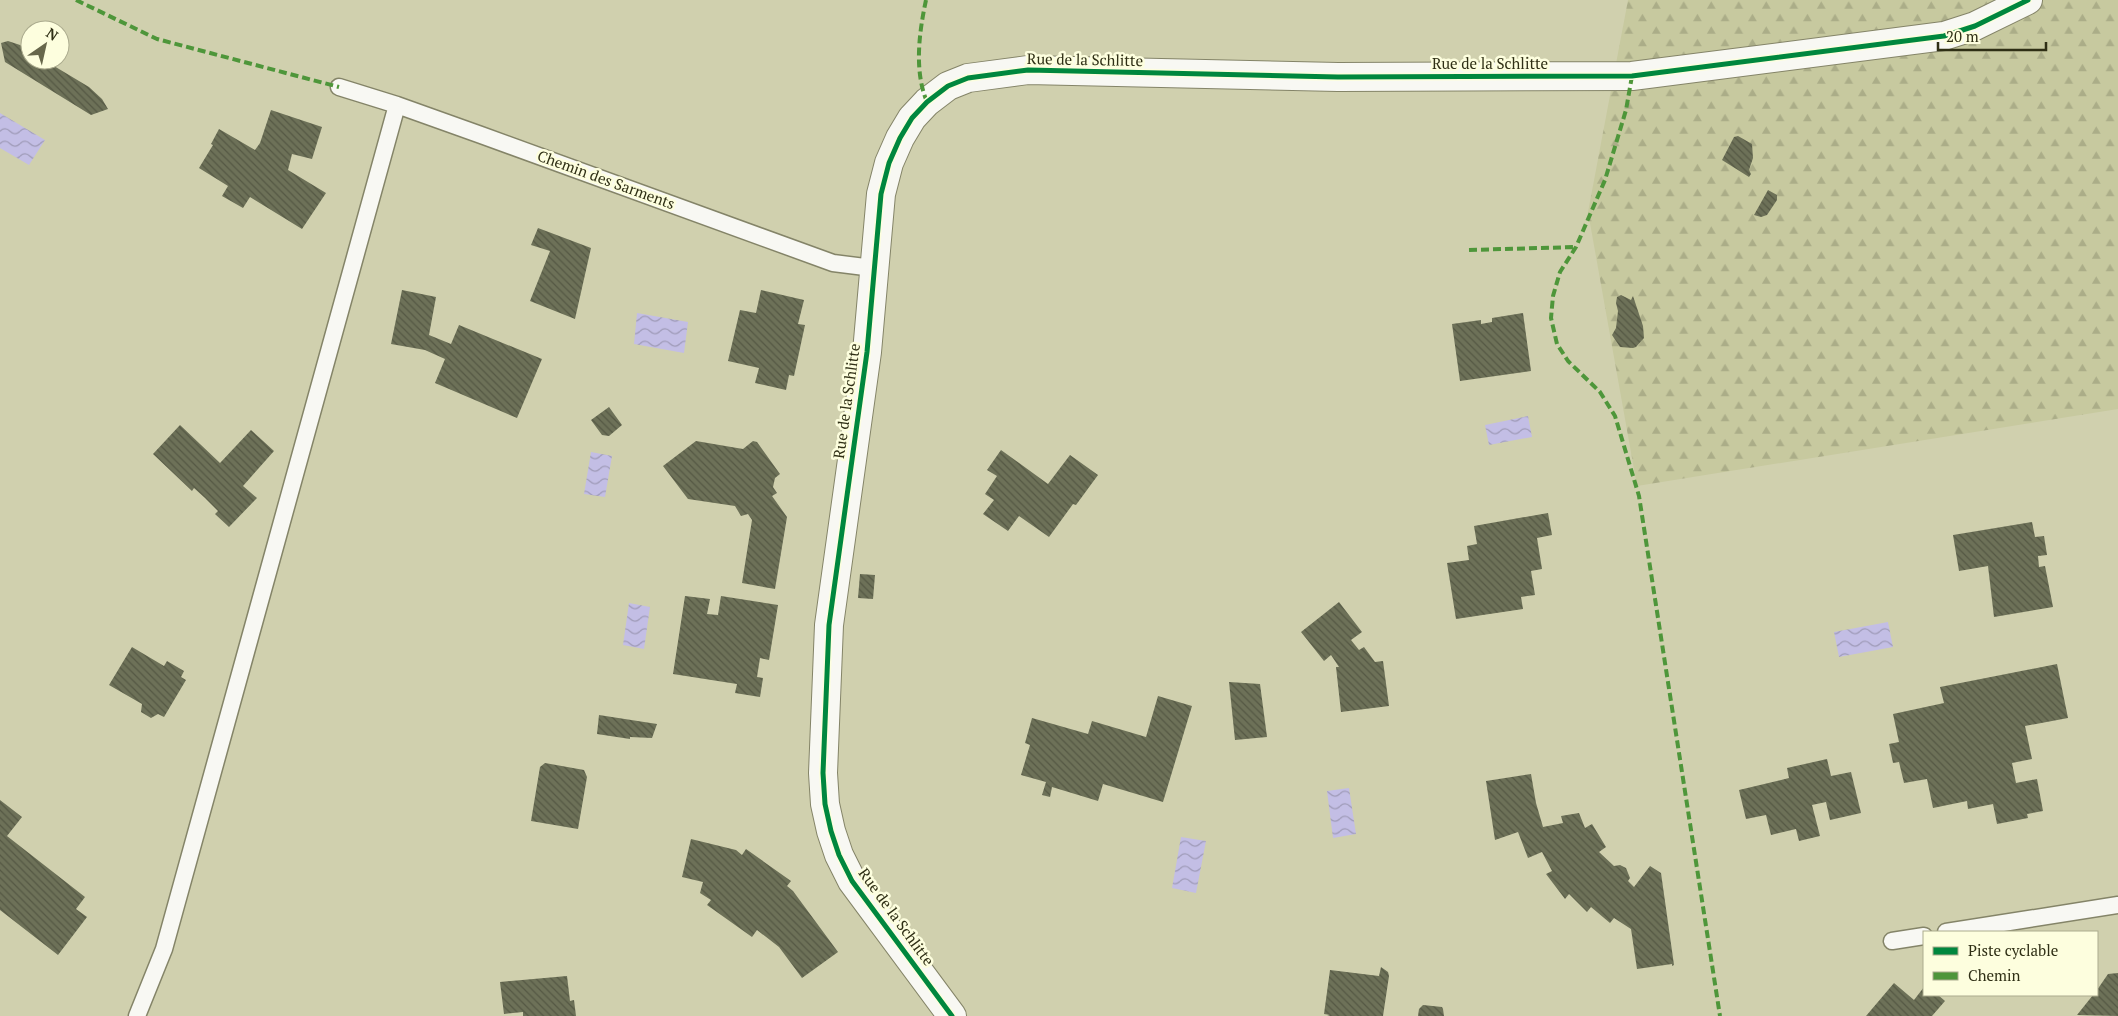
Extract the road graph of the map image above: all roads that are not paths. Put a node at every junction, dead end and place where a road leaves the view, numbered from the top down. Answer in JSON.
{"nodes":[{"id":1,"x":2028,"y":0,"type":"edge"},
{"id":2,"x":339,"y":87,"type":"dead end"},
{"id":3,"x":397,"y":105,"type":"junction"},
{"id":4,"x":873,"y":268,"type":"junction"},
{"id":5,"x":2118,"y":905,"type":"edge"},
{"id":6,"x":1952,"y":931,"type":"edge"},
{"id":7,"x":1923,"y":936,"type":"edge"},
{"id":8,"x":1892,"y":941,"type":"dead end"},
{"id":9,"x":137,"y":1016,"type":"edge"},
{"id":10,"x":952,"y":1016,"type":"edge"}],
"edges":[{"from":1,"to":4,"type":"street","name":"Rue de la Schlitte"},
{"from":2,"to":3,"type":"lane","name":"Chemin des Sarments"},
{"from":3,"to":4,"type":"lane","name":"Chemin des Sarments"},
{"from":3,"to":9,"type":"lane"},
{"from":4,"to":10,"type":"street","name":"Rue de la Schlitte"},
{"from":5,"to":6,"type":"lane"},
{"from":7,"to":8,"type":"lane"}]}
